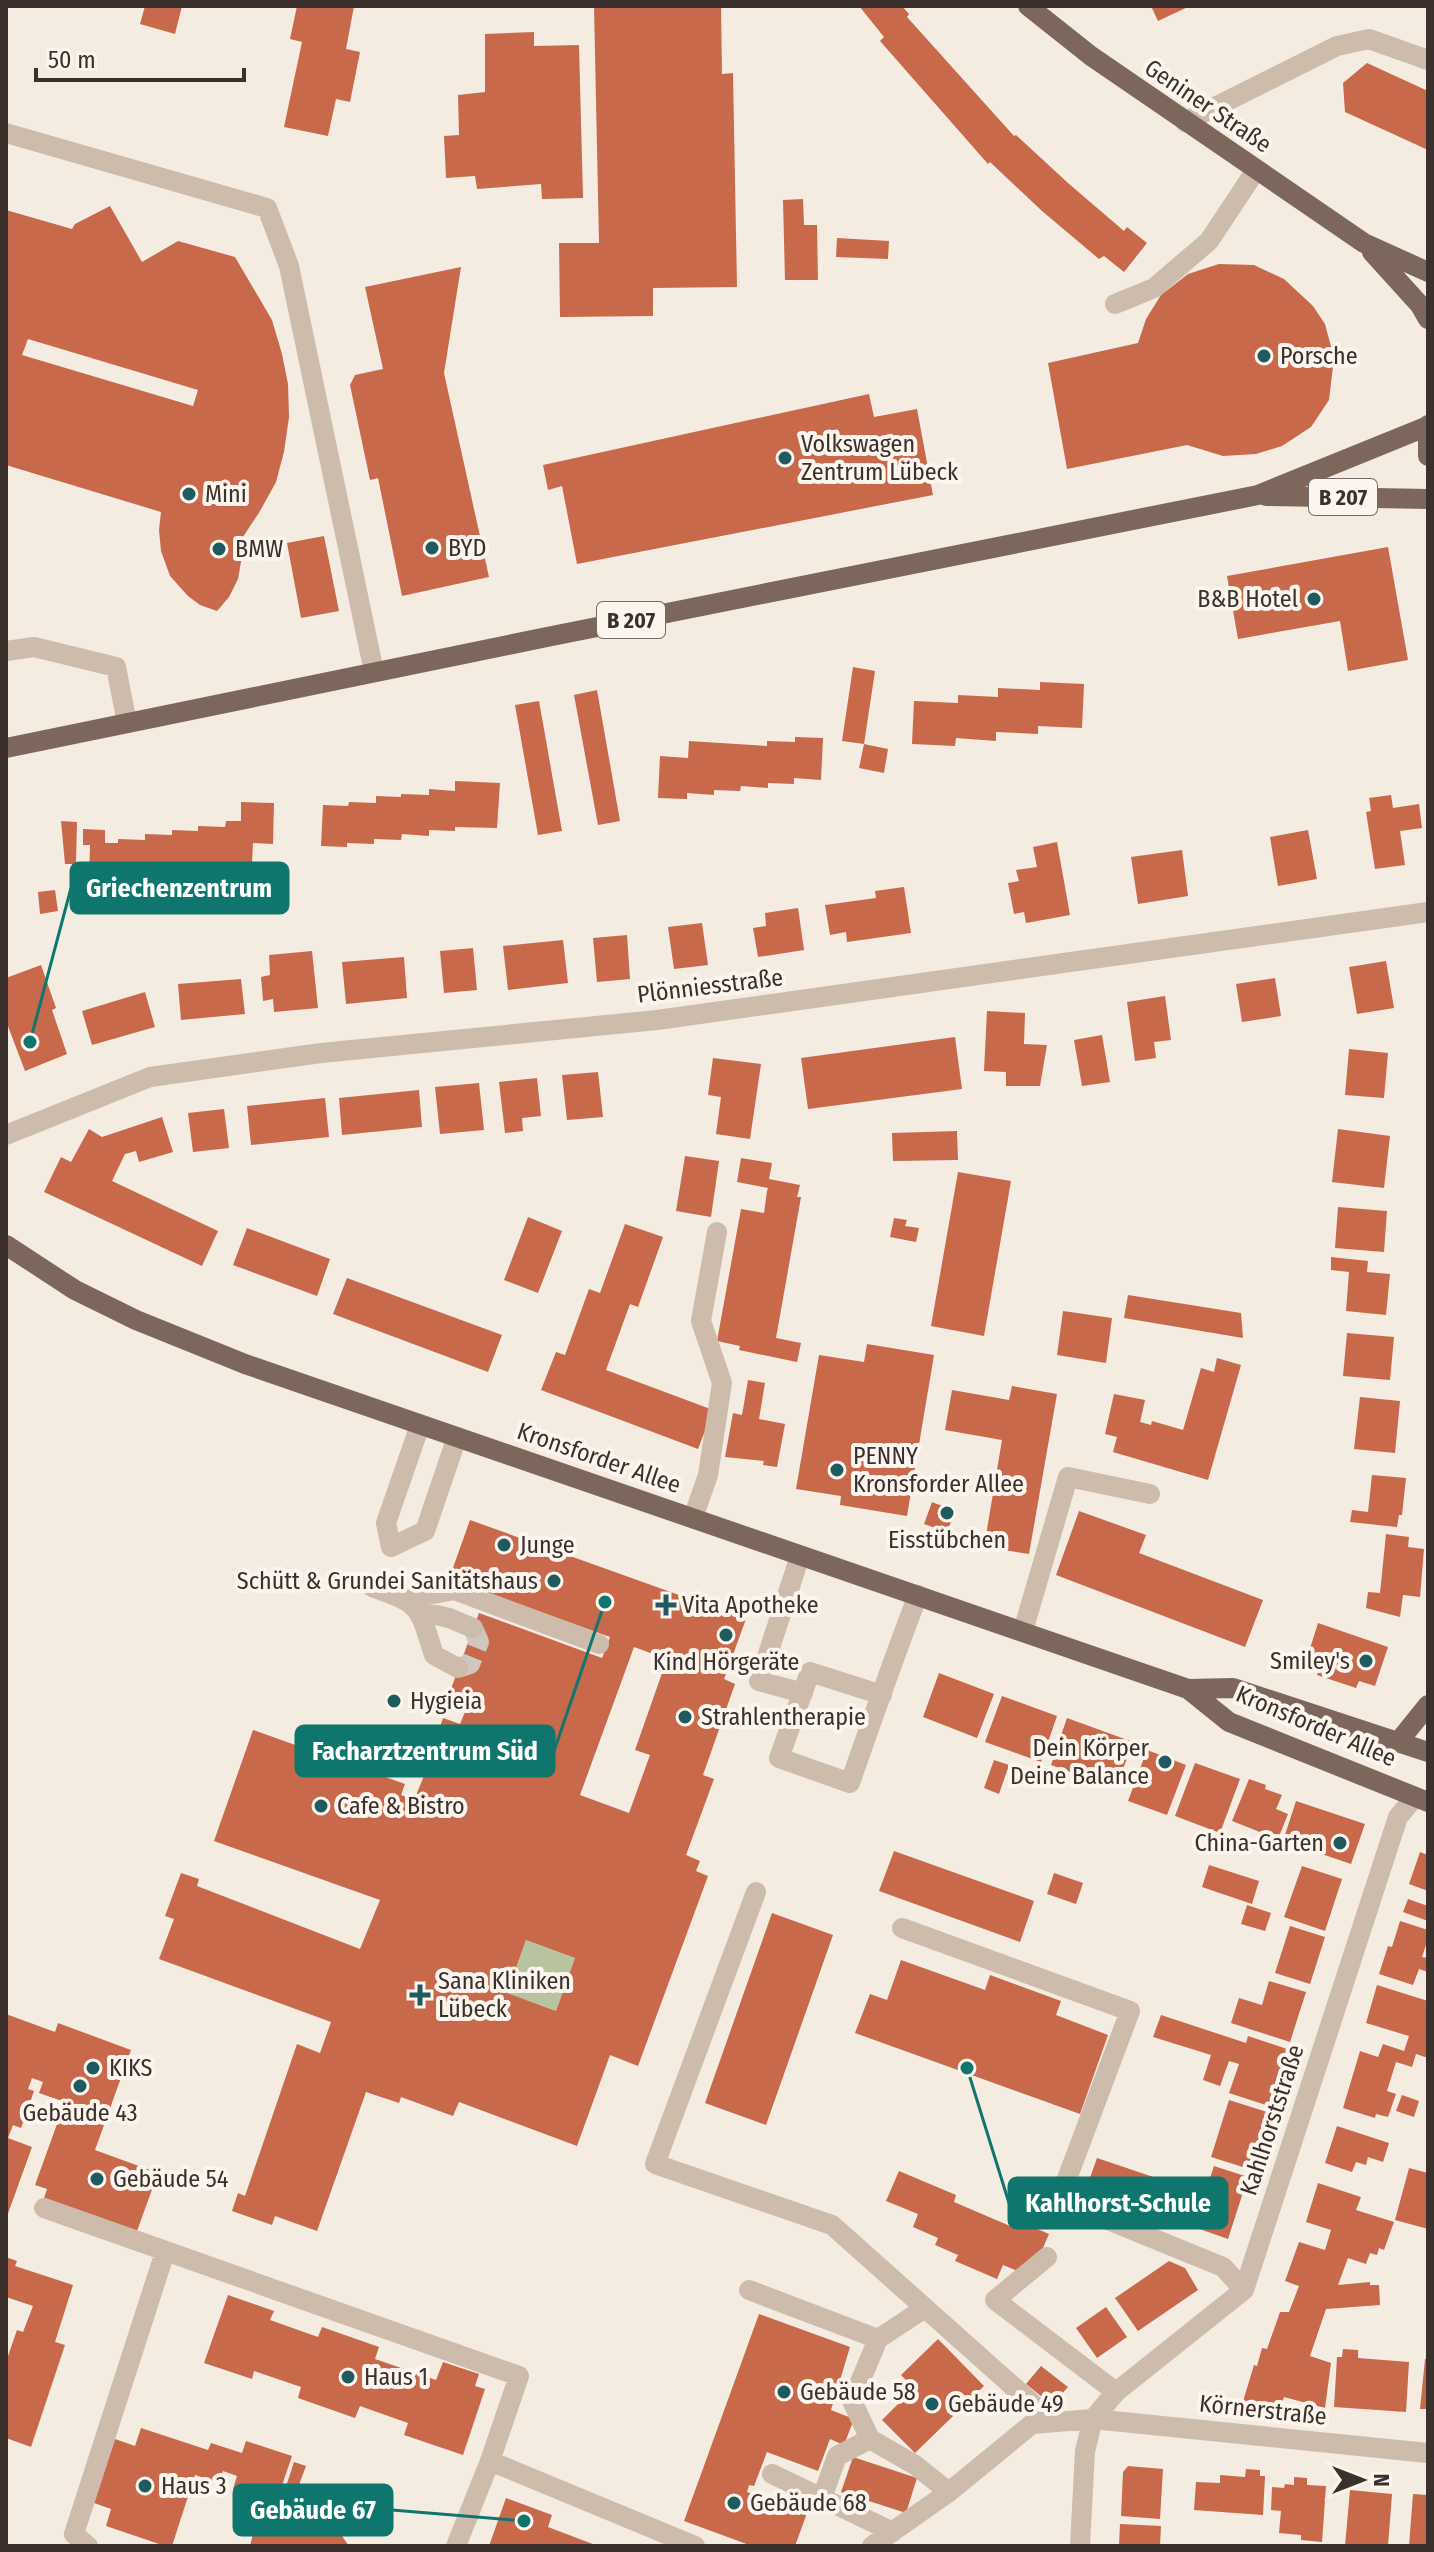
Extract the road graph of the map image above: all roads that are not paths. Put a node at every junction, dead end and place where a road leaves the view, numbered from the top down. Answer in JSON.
{"nodes":[{"id":1,"x":1028,"y":6,"type":"edge"},
{"id":2,"x":1428,"y":60,"type":"edge"},
{"id":3,"x":1185,"y":122,"type":"junction"},
{"id":4,"x":6,"y":133,"type":"edge"},
{"id":5,"x":1256,"y":170,"type":"junction"},
{"id":6,"x":1364,"y":243,"type":"junction"},
{"id":7,"x":1423,"y":264,"type":"edge"},
{"id":8,"x":1115,"y":304,"type":"dead end"},
{"id":9,"x":1428,"y":319,"type":"edge"},
{"id":10,"x":1428,"y":425,"type":"edge"},
{"id":11,"x":1428,"y":456,"type":"edge"},
{"id":12,"x":1258,"y":495,"type":"junction"},
{"id":13,"x":1428,"y":499,"type":"edge"},
{"id":14,"x":6,"y":651,"type":"edge"},
{"id":15,"x":374,"y":672,"type":"junction"},
{"id":16,"x":127,"y":723,"type":"junction"},
{"id":17,"x":6,"y":748,"type":"edge"},
{"id":18,"x":1428,"y":912,"type":"edge"},
{"id":19,"x":6,"y":1135,"type":"edge"},
{"id":20,"x":717,"y":1232,"type":"dead end"},
{"id":21,"x":6,"y":1245,"type":"edge"},
{"id":22,"x":420,"y":1425,"type":"junction"},
{"id":23,"x":457,"y":1437,"type":"junction"},
{"id":24,"x":1150,"y":1494,"type":"dead end"},
{"id":25,"x":693,"y":1518,"type":"junction"},
{"id":26,"x":800,"y":1556,"type":"junction"},
{"id":27,"x":372,"y":1587,"type":"dead end"},
{"id":28,"x":918,"y":1595,"type":"junction"},
{"id":29,"x":413,"y":1605,"type":"junction"},
{"id":30,"x":473,"y":1628,"type":"dead end"},
{"id":31,"x":1023,"y":1631,"type":"junction"},
{"id":32,"x":599,"y":1644,"type":"dead end"},
{"id":33,"x":458,"y":1668,"type":"dead end"},
{"id":34,"x":1188,"y":1689,"type":"junction"},
{"id":35,"x":803,"y":1693,"type":"junction"},
{"id":36,"x":882,"y":1695,"type":"junction"},
{"id":37,"x":1428,"y":1705,"type":"edge"},
{"id":38,"x":1399,"y":1741,"type":"junction"},
{"id":39,"x":1428,"y":1752,"type":"edge"},
{"id":40,"x":1422,"y":1799,"type":"edge"},
{"id":41,"x":756,"y":1892,"type":"dead end"},
{"id":42,"x":902,"y":1928,"type":"dead end"},
{"id":43,"x":44,"y":2208,"type":"dead end"},
{"id":44,"x":165,"y":2252,"type":"junction"},
{"id":45,"x":1047,"y":2257,"type":"dead end"},
{"id":46,"x":749,"y":2290,"type":"dead end"},
{"id":47,"x":1244,"y":2290,"type":"junction"},
{"id":48,"x":925,"y":2308,"type":"junction"},
{"id":49,"x":878,"y":2339,"type":"junction"},
{"id":50,"x":1116,"y":2392,"type":"junction"},
{"id":51,"x":1093,"y":2419,"type":"junction"},
{"id":52,"x":1053,"y":2422,"type":"junction"},
{"id":53,"x":870,"y":2439,"type":"junction"},
{"id":54,"x":1428,"y":2453,"type":"edge"},
{"id":55,"x":490,"y":2461,"type":"junction"},
{"id":56,"x":772,"y":2474,"type":"dead end"},
{"id":57,"x":949,"y":2492,"type":"junction"},
{"id":58,"x":822,"y":2498,"type":"junction"},
{"id":59,"x":893,"y":2532,"type":"junction"},
{"id":60,"x":88,"y":2546,"type":"edge"},
{"id":61,"x":456,"y":2546,"type":"edge"},
{"id":62,"x":695,"y":2546,"type":"edge"},
{"id":63,"x":872,"y":2546,"type":"edge"},
{"id":64,"x":1080,"y":2546,"type":"edge"}],
"edges":[{"from":1,"to":3,"type":"main road","name":"Geniner Straße"},
{"from":2,"to":3,"type":"street"},
{"from":3,"to":5,"type":"main road","name":"Geniner Straße"},
{"from":4,"to":15,"type":"street"},
{"from":5,"to":6,"type":"main road","name":"Geniner Straße"},
{"from":5,"to":8,"type":"street"},
{"from":6,"to":7,"type":"main road","name":"Geniner Straße"},
{"from":6,"to":9,"type":"main road","name":"Geniner Straße"},
{"from":10,"to":11,"type":"main road"},
{"from":10,"to":12,"type":"main road","number":"B 207"},
{"from":12,"to":13,"type":"main road","number":"B 207"},
{"from":12,"to":15,"type":"main road","number":"B 207"},
{"from":14,"to":16,"type":"street"},
{"from":15,"to":16,"type":"main road","number":"B 207"},
{"from":16,"to":17,"type":"main road","number":"B 207"},
{"from":18,"to":19,"type":"street","name":"Plönniesstraße"},
{"from":20,"to":25,"type":"street"},
{"from":21,"to":22,"type":"main road","name":"Kronsforder Allee"},
{"from":22,"to":23,"type":"main road","name":"Kronsforder Allee"},
{"from":22,"to":23,"type":"street"},
{"from":23,"to":25,"type":"main road","name":"Kronsforder Allee"},
{"from":24,"to":31,"type":"street"},
{"from":25,"to":26,"type":"main road","name":"Kronsforder Allee"},
{"from":26,"to":28,"type":"main road","name":"Kronsforder Allee"},
{"from":26,"to":35,"type":"street"},
{"from":27,"to":29,"type":"street"},
{"from":28,"to":31,"type":"main road","name":"Kronsforder Allee"},
{"from":28,"to":36,"type":"street"},
{"from":29,"to":30,"type":"street"},
{"from":29,"to":32,"type":"street"},
{"from":29,"to":33,"type":"street"},
{"from":31,"to":34,"type":"main road","name":"Kronsforder Allee"},
{"from":34,"to":38,"type":"main road","name":"Kronsforder Allee"},
{"from":34,"to":40,"type":"main road","name":"Kronsforder Allee"},
{"from":35,"to":36,"type":"street"},
{"from":35,"to":36,"type":"street"},
{"from":37,"to":38,"type":"main road"},
{"from":38,"to":39,"type":"main road","name":"Kronsforder Allee"},
{"from":40,"to":47,"type":"street","name":"Kahlhorststraße"},
{"from":41,"to":48,"type":"street"},
{"from":42,"to":47,"type":"street"},
{"from":43,"to":44,"type":"street"},
{"from":44,"to":55,"type":"street"},
{"from":44,"to":60,"type":"street"},
{"from":45,"to":50,"type":"street"},
{"from":46,"to":49,"type":"street"},
{"from":47,"to":50,"type":"street"},
{"from":48,"to":49,"type":"street"},
{"from":48,"to":52,"type":"street"},
{"from":49,"to":53,"type":"street"},
{"from":50,"to":51,"type":"street"},
{"from":51,"to":52,"type":"street","name":"Körnerstraße"},
{"from":51,"to":54,"type":"street","name":"Körnerstraße"},
{"from":51,"to":64,"type":"street"},
{"from":52,"to":57,"type":"street","name":"Körnerstraße"},
{"from":53,"to":57,"type":"street"},
{"from":53,"to":58,"type":"street"},
{"from":55,"to":61,"type":"street"},
{"from":55,"to":62,"type":"street"},
{"from":56,"to":58,"type":"street"},
{"from":57,"to":59,"type":"street","name":"Körnerstraße"},
{"from":58,"to":59,"type":"street"},
{"from":59,"to":63,"type":"street","name":"Körnerstraße"}]}
